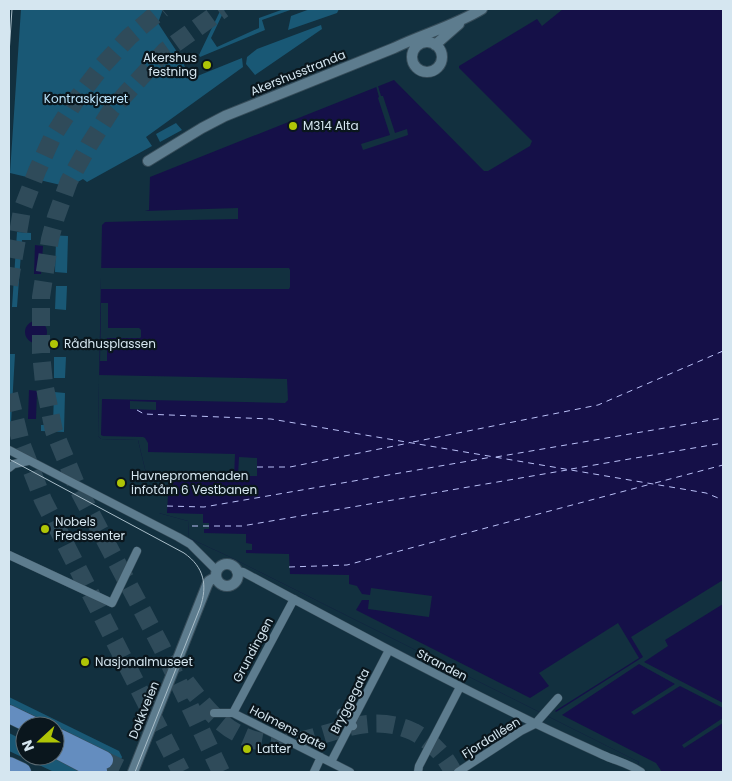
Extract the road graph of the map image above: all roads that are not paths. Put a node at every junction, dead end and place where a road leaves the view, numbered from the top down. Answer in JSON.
{"nodes":[{"id":1,"x":482,"y":9,"type":"edge"},
{"id":2,"x":463,"y":20,"type":"junction"},
{"id":3,"x":436,"y":45,"type":"dead end"},
{"id":4,"x":148,"y":161,"type":"dead end"},
{"id":5,"x":9,"y":450,"type":"edge"},
{"id":6,"x":30,"y":461,"type":"junction"},
{"id":7,"x":9,"y":468,"type":"edge"},
{"id":8,"x":137,"y":551,"type":"dead end"},
{"id":9,"x":9,"y":555,"type":"edge"},
{"id":10,"x":236,"y":571,"type":"junction"},
{"id":11,"x":216,"y":574,"type":"junction"},
{"id":12,"x":294,"y":599,"type":"junction"},
{"id":13,"x":389,"y":650,"type":"junction"},
{"id":14,"x":460,"y":687,"type":"junction"},
{"id":15,"x":558,"y":698,"type":"dead end"},
{"id":16,"x":214,"y":713,"type":"dead end"},
{"id":17,"x":233,"y":713,"type":"junction"},
{"id":18,"x":341,"y":713,"type":"dead end"},
{"id":19,"x":535,"y":724,"type":"junction"},
{"id":20,"x":352,"y":725,"type":"junction"},
{"id":21,"x":65,"y":745,"type":"edge"},
{"id":22,"x":321,"y":757,"type":"junction"},
{"id":23,"x":331,"y":762,"type":"junction"},
{"id":24,"x":101,"y":765,"type":"tunnel mouth"},
{"id":25,"x":9,"y":766,"type":"edge"},
{"id":26,"x":22,"y":772,"type":"edge"},
{"id":27,"x":133,"y":772,"type":"edge"},
{"id":28,"x":314,"y":772,"type":"edge"},
{"id":29,"x":350,"y":772,"type":"edge"},
{"id":30,"x":418,"y":772,"type":"edge"},
{"id":31,"x":458,"y":772,"type":"edge"},
{"id":32,"x":641,"y":772,"type":"edge"}],
"edges":[{"from":1,"to":2,"type":"street","name":"Akershusstranda"},
{"from":2,"to":3,"type":"street","name":"Akershusstranda"},
{"from":2,"to":4,"type":"street","name":"Akershusstranda"},
{"from":5,"to":6,"type":"street"},
{"from":6,"to":7,"type":"street"},
{"from":6,"to":11,"type":"street"},
{"from":8,"to":9,"type":"street"},
{"from":10,"to":11,"type":"street"},
{"from":10,"to":11,"type":"street"},
{"from":10,"to":12,"type":"street","name":"Stranden"},
{"from":11,"to":27,"type":"street","name":"Dokkveien"},
{"from":12,"to":13,"type":"street","name":"Stranden"},
{"from":12,"to":17,"type":"street","name":"Grundingen"},
{"from":13,"to":14,"type":"street","name":"Stranden"},
{"from":13,"to":20,"type":"street","name":"Bryggegata"},
{"from":14,"to":19,"type":"street","name":"Stranden"},
{"from":14,"to":30,"type":"street"},
{"from":15,"to":19,"type":"street","name":"Fjordalléen"},
{"from":16,"to":17,"type":"street","name":"Holmens gate"},
{"from":17,"to":22,"type":"street","name":"Holmens gate"},
{"from":18,"to":20,"type":"street"},
{"from":19,"to":31,"type":"street","name":"Fjordalléen"},
{"from":19,"to":32,"type":"street","name":"Stranden"},
{"from":20,"to":23,"type":"street","name":"Bryggegata"},
{"from":21,"to":24,"type":"highway"},
{"from":22,"to":23,"type":"street","name":"Holmens gate"},
{"from":22,"to":28,"type":"street"},
{"from":23,"to":29,"type":"street","name":"Holmens gate"},
{"from":25,"to":26,"type":"highway"}]}
